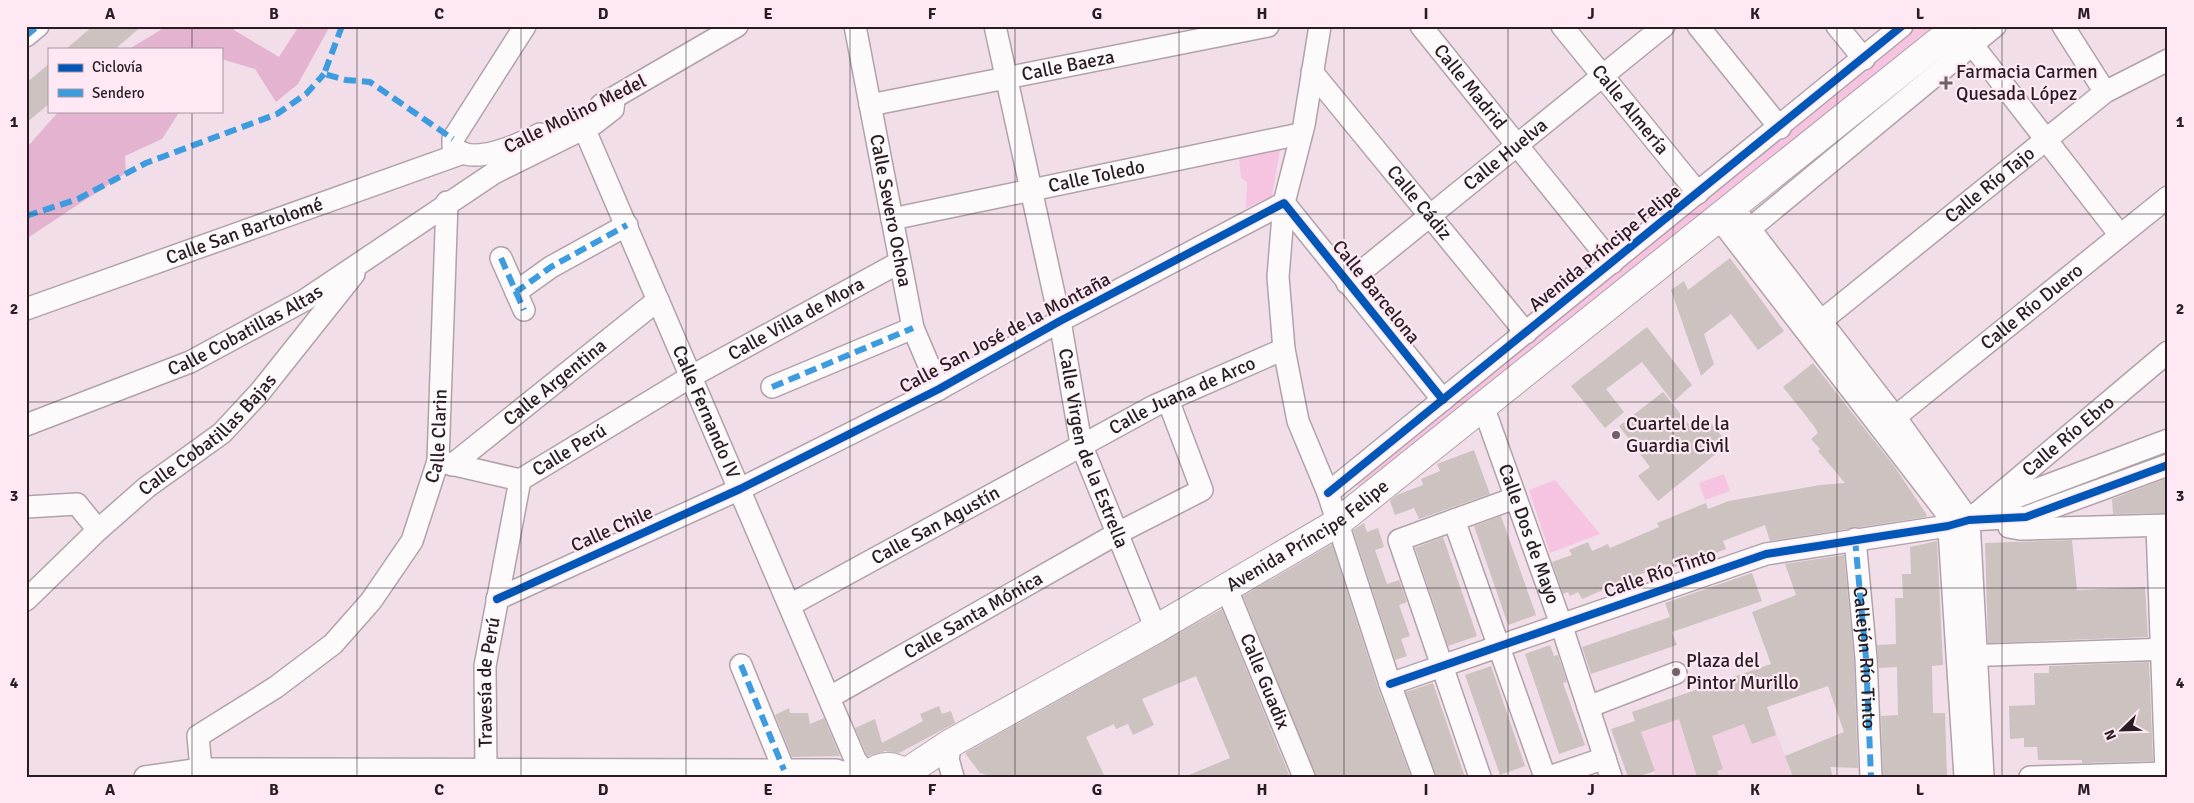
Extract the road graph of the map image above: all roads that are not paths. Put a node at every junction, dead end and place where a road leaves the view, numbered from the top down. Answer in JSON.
{"nodes":[{"id":1,"x":38,"y":26,"type":"edge"},
{"id":2,"x":525,"y":26,"type":"edge"},
{"id":3,"x":737,"y":26,"type":"edge"},
{"id":4,"x":855,"y":26,"type":"edge"},
{"id":5,"x":994,"y":26,"type":"edge"},
{"id":6,"x":1268,"y":26,"type":"edge"},
{"id":7,"x":1320,"y":26,"type":"edge"},
{"id":8,"x":1421,"y":26,"type":"edge"},
{"id":9,"x":1562,"y":26,"type":"edge"},
{"id":10,"x":1664,"y":26,"type":"edge"},
{"id":11,"x":1698,"y":26,"type":"edge"},
{"id":12,"x":1837,"y":26,"type":"edge"},
{"id":13,"x":1902,"y":26,"type":"edge"},
{"id":14,"x":1995,"y":26,"type":"edge"},
{"id":15,"x":2064,"y":26,"type":"edge"},
{"id":16,"x":1962,"y":32,"type":"edge"},
{"id":17,"x":26,"y":36,"type":"edge"},
{"id":18,"x":1864,"y":59,"type":"junction"},
{"id":19,"x":2168,"y":60,"type":"edge"},
{"id":20,"x":1312,"y":72,"type":"junction"},
{"id":21,"x":1602,"y":76,"type":"junction"},
{"id":22,"x":1006,"y":78,"type":"junction"},
{"id":23,"x":2105,"y":92,"type":"junction"},
{"id":24,"x":614,"y":99,"type":"junction"},
{"id":25,"x":870,"y":105,"type":"junction"},
{"id":26,"x":584,"y":128,"type":"junction"},
{"id":27,"x":1780,"y":128,"type":"junction"},
{"id":28,"x":1850,"y":129,"type":"junction"},
{"id":29,"x":1300,"y":134,"type":"junction"},
{"id":30,"x":2046,"y":141,"type":"junction"},
{"id":31,"x":1517,"y":146,"type":"junction"},
{"id":32,"x":463,"y":153,"type":"junction"},
{"id":33,"x":1032,"y":188,"type":"junction"},
{"id":34,"x":1698,"y":193,"type":"junction"},
{"id":35,"x":2168,"y":197,"type":"edge"},
{"id":36,"x":446,"y":202,"type":"junction"},
{"id":37,"x":1284,"y":203,"type":"junction"},
{"id":38,"x":1725,"y":211,"type":"junction"},
{"id":39,"x":1430,"y":216,"type":"junction"},
{"id":40,"x":892,"y":219,"type":"junction"},
{"id":41,"x":627,"y":225,"type":"junction"},
{"id":42,"x":1743,"y":234,"type":"junction"},
{"id":43,"x":2120,"y":235,"type":"junction"},
{"id":44,"x":371,"y":253,"type":"junction"},
{"id":45,"x":501,"y":258,"type":"dead end"},
{"id":46,"x":900,"y":262,"type":"junction"},
{"id":47,"x":1612,"y":263,"type":"junction"},
{"id":48,"x":1347,"y":283,"type":"junction"},
{"id":49,"x":658,"y":300,"type":"junction"},
{"id":50,"x":26,"y":309,"type":"edge"},
{"id":51,"x":1060,"y":321,"type":"junction"},
{"id":52,"x":1813,"y":327,"type":"junction"},
{"id":53,"x":913,"y":328,"type":"junction"},
{"id":54,"x":1526,"y":333,"type":"junction"},
{"id":55,"x":1284,"y":348,"type":"junction"},
{"id":56,"x":2168,"y":352,"type":"edge"},
{"id":57,"x":692,"y":376,"type":"junction"},
{"id":58,"x":772,"y":387,"type":"dead end"},
{"id":59,"x":939,"y":389,"type":"junction"},
{"id":60,"x":1168,"y":400,"type":"junction"},
{"id":61,"x":1443,"y":400,"type":"junction"},
{"id":62,"x":1483,"y":406,"type":"junction"},
{"id":63,"x":1888,"y":422,"type":"junction"},
{"id":64,"x":26,"y":425,"type":"edge"},
{"id":65,"x":2168,"y":440,"type":"edge"},
{"id":66,"x":1081,"y":444,"type":"junction"},
{"id":67,"x":445,"y":463,"type":"junction"},
{"id":68,"x":2168,"y":465,"type":"edge"},
{"id":69,"x":520,"y":480,"type":"junction"},
{"id":70,"x":740,"y":489,"type":"junction"},
{"id":71,"x":1328,"y":493,"type":"junction"},
{"id":72,"x":1515,"y":498,"type":"junction"},
{"id":73,"x":26,"y":507,"type":"edge"},
{"id":74,"x":1994,"y":517,"type":"junction"},
{"id":75,"x":1454,"y":520,"type":"junction"},
{"id":76,"x":1969,"y":520,"type":"junction"},
{"id":77,"x":1337,"y":523,"type":"junction"},
{"id":78,"x":1948,"y":526,"type":"junction"},
{"id":79,"x":2162,"y":526,"type":"edge"},
{"id":80,"x":98,"y":530,"type":"junction"},
{"id":81,"x":1118,"y":533,"type":"junction"},
{"id":82,"x":1855,"y":539,"type":"junction"},
{"id":83,"x":1226,"y":587,"type":"junction"},
{"id":84,"x":497,"y":599,"type":"junction"},
{"id":85,"x":26,"y":600,"type":"edge"},
{"id":86,"x":790,"y":605,"type":"junction"},
{"id":87,"x":1561,"y":624,"type":"junction"},
{"id":88,"x":1156,"y":629,"type":"junction"},
{"id":89,"x":1500,"y":646,"type":"junction"},
{"id":90,"x":2164,"y":649,"type":"edge"},
{"id":91,"x":1968,"y":656,"type":"junction"},
{"id":92,"x":741,"y":665,"type":"dead end"},
{"id":93,"x":1441,"y":666,"type":"junction"},
{"id":94,"x":1676,"y":674,"type":"dead end"},
{"id":95,"x":1390,"y":684,"type":"junction"},
{"id":96,"x":830,"y":697,"type":"junction"},
{"id":97,"x":1588,"y":707,"type":"junction"},
{"id":98,"x":951,"y":743,"type":"junction"},
{"id":99,"x":1608,"y":767,"type":"edge"},
{"id":100,"x":486,"y":768,"type":"junction"},
{"id":101,"x":784,"y":770,"type":"junction"},
{"id":102,"x":200,"y":773,"type":"edge"},
{"id":103,"x":2167,"y":773,"type":"edge"},
{"id":104,"x":905,"y":775,"type":"edge"},
{"id":105,"x":867,"y":776,"type":"edge"},
{"id":106,"x":145,"y":777,"type":"edge"},
{"id":107,"x":859,"y":777,"type":"edge"},
{"id":108,"x":953,"y":777,"type":"edge"},
{"id":109,"x":1304,"y":777,"type":"edge"},
{"id":110,"x":1424,"y":777,"type":"edge"},
{"id":111,"x":1480,"y":777,"type":"edge"},
{"id":112,"x":1547,"y":777,"type":"edge"},
{"id":113,"x":1871,"y":777,"type":"edge"},
{"id":114,"x":1965,"y":777,"type":"edge"},
{"id":115,"x":1983,"y":777,"type":"edge"},
{"id":116,"x":2030,"y":777,"type":"edge"}],
"edges":[{"from":1,"to":17,"type":"street"},
{"from":2,"to":32,"type":"street"},
{"from":3,"to":24,"type":"street","name":"Calle Molino Medel"},
{"from":4,"to":25,"type":"street","name":"Calle Severo Ochoa"},
{"from":5,"to":22,"type":"street","name":"Calle Virgen de la Estrella"},
{"from":6,"to":22,"type":"street","name":"Calle Baeza"},
{"from":7,"to":20,"type":"street"},
{"from":8,"to":31,"type":"street","name":"Calle Madrid"},
{"from":9,"to":21,"type":"street","name":"Calle Almería"},
{"from":10,"to":21,"type":"street","name":"Calle Huelva"},
{"from":11,"to":27,"type":"street"},
{"from":12,"to":18,"type":"street"},
{"from":13,"to":18,"type":"street","name":"Avenida Príncipe Felipe"},
{"from":14,"to":16,"type":"street","name":"Avenida Príncipe Felipe"},
{"from":15,"to":23,"type":"street"},
{"from":16,"to":28,"type":"main road","name":"Avenida Príncipe Felipe"},
{"from":16,"to":30,"type":"street"},
{"from":18,"to":27,"type":"street","name":"Avenida Príncipe Felipe"},
{"from":19,"to":23,"type":"street","name":"Calle Río Tajo"},
{"from":20,"to":29,"type":"street"},
{"from":20,"to":39,"type":"street","name":"Calle Cádiz"},
{"from":21,"to":31,"type":"street","name":"Calle Huelva"},
{"from":21,"to":34,"type":"street","name":"Calle Almería"},
{"from":22,"to":25,"type":"street","name":"Calle Baeza"},
{"from":22,"to":33,"type":"street","name":"Calle Virgen de la Estrella"},
{"from":23,"to":30,"type":"street","name":"Calle Río Tajo"},
{"from":24,"to":26,"type":"street"},
{"from":24,"to":32,"type":"street","name":"Calle Molino Medel"},
{"from":25,"to":40,"type":"street","name":"Calle Severo Ochoa"},
{"from":26,"to":36,"type":"street"},
{"from":26,"to":41,"type":"street","name":"Calle Fernando IV"},
{"from":27,"to":34,"type":"street","name":"Avenida Príncipe Felipe"},
{"from":28,"to":38,"type":"main road","name":"Avenida Príncipe Felipe"},
{"from":28,"to":42,"type":"street","name":"Avenida Príncipe Felipe"},
{"from":29,"to":33,"type":"street","name":"Calle Toledo"},
{"from":29,"to":37,"type":"street"},
{"from":30,"to":43,"type":"street"},
{"from":30,"to":52,"type":"street","name":"Calle Río Tajo"},
{"from":31,"to":39,"type":"street","name":"Calle Huelva"},
{"from":31,"to":47,"type":"street","name":"Calle Madrid"},
{"from":32,"to":50,"type":"street","name":"Calle San Bartolomé"},
{"from":33,"to":40,"type":"street","name":"Calle Toledo"},
{"from":33,"to":51,"type":"street","name":"Calle Virgen de la Estrella"},
{"from":34,"to":47,"type":"street","name":"Avenida Príncipe Felipe"},
{"from":35,"to":43,"type":"street","name":"Calle Río Duero"},
{"from":36,"to":44,"type":"street","name":"Calle Cobatillas Altas"},
{"from":36,"to":67,"type":"street","name":"Calle Clarin"},
{"from":37,"to":48,"type":"street","name":"Calle Barcelona"},
{"from":37,"to":51,"type":"street","name":"Calle San José de la Montaña"},
{"from":37,"to":55,"type":"street"},
{"from":38,"to":42,"type":"street"},
{"from":38,"to":62,"type":"main road","name":"Avenida Príncipe Felipe"},
{"from":39,"to":48,"type":"street","name":"Calle Huelva"},
{"from":39,"to":54,"type":"street","name":"Calle Cádiz"},
{"from":40,"to":46,"type":"street","name":"Calle Severo Ochoa"},
{"from":41,"to":45,"type":"street"},
{"from":41,"to":49,"type":"street","name":"Calle Fernando IV"},
{"from":42,"to":52,"type":"street"},
{"from":43,"to":63,"type":"street","name":"Calle Río Duero"},
{"from":44,"to":64,"type":"street","name":"Calle Cobatillas Altas"},
{"from":44,"to":80,"type":"street","name":"Calle Cobatillas Bajas"},
{"from":46,"to":53,"type":"street","name":"Calle Severo Ochoa"},
{"from":46,"to":57,"type":"street","name":"Calle Villa de Mora"},
{"from":47,"to":54,"type":"street","name":"Avenida Príncipe Felipe"},
{"from":48,"to":61,"type":"street","name":"Calle Barcelona"},
{"from":49,"to":57,"type":"street","name":"Calle Fernando IV"},
{"from":49,"to":67,"type":"street","name":"Calle Argentina"},
{"from":51,"to":59,"type":"street","name":"Calle San José de la Montaña"},
{"from":51,"to":66,"type":"street","name":"Calle Virgen de la Estrella"},
{"from":52,"to":63,"type":"street"},
{"from":53,"to":58,"type":"street"},
{"from":53,"to":59,"type":"street","name":"Calle Severo Ochoa"},
{"from":54,"to":61,"type":"street","name":"Avenida Príncipe Felipe"},
{"from":55,"to":60,"type":"street","name":"Calle Juana de Arco"},
{"from":55,"to":71,"type":"street"},
{"from":56,"to":76,"type":"street","name":"Calle Río Ebro"},
{"from":57,"to":69,"type":"street","name":"Calle Perú"},
{"from":57,"to":70,"type":"street","name":"Calle Fernando IV"},
{"from":59,"to":70,"type":"street","name":"Calle San José de la Montaña"},
{"from":60,"to":66,"type":"street","name":"Calle Juana de Arco"},
{"from":60,"to":81,"type":"street","name":"Calle Santa Mónica"},
{"from":61,"to":71,"type":"street","name":"Avenida Príncipe Felipe"},
{"from":62,"to":72,"type":"street","name":"Calle Dos de Mayo"},
{"from":62,"to":77,"type":"main road","name":"Avenida Príncipe Felipe"},
{"from":63,"to":76,"type":"street"},
{"from":63,"to":78,"type":"street"},
{"from":65,"to":76,"type":"street"},
{"from":66,"to":81,"type":"street","name":"Calle Virgen de la Estrella"},
{"from":66,"to":86,"type":"street","name":"Calle San Agustín"},
{"from":67,"to":69,"type":"street","name":"Calle Perú"},
{"from":67,"to":102,"type":"street","name":"Calle Clarin"},
{"from":68,"to":74,"type":"street"},
{"from":69,"to":84,"type":"street","name":"Travesía de Perú"},
{"from":70,"to":84,"type":"street","name":"Calle Chile"},
{"from":70,"to":86,"type":"street","name":"Calle Fernando IV"},
{"from":71,"to":77,"type":"street"},
{"from":72,"to":75,"type":"street"},
{"from":72,"to":87,"type":"street","name":"Calle Dos de Mayo"},
{"from":73,"to":80,"type":"street"},
{"from":74,"to":76,"type":"street"},
{"from":74,"to":79,"type":"street"},
{"from":75,"to":89,"type":"street"},
{"from":75,"to":93,"type":"street"},
{"from":76,"to":78,"type":"street","name":"Calle Río Tinto"},
{"from":76,"to":91,"type":"street"},
{"from":77,"to":83,"type":"main road","name":"Avenida Príncipe Felipe"},
{"from":77,"to":95,"type":"street"},
{"from":78,"to":82,"type":"street","name":"Calle Río Tinto"},
{"from":78,"to":91,"type":"street"},
{"from":79,"to":90,"type":"street"},
{"from":80,"to":85,"type":"street","name":"Calle Cobatillas Bajas"},
{"from":81,"to":88,"type":"street","name":"Calle Virgen de la Estrella"},
{"from":81,"to":96,"type":"street","name":"Calle Santa Mónica"},
{"from":82,"to":87,"type":"street","name":"Calle Río Tinto"},
{"from":82,"to":113,"type":"street","name":"Callejón Río Tinto"},
{"from":83,"to":88,"type":"main road","name":"Avenida Príncipe Felipe"},
{"from":83,"to":109,"type":"street","name":"Calle Guadix"},
{"from":84,"to":100,"type":"street","name":"Travesía de Perú"},
{"from":86,"to":96,"type":"street","name":"Calle Fernando IV"},
{"from":87,"to":89,"type":"street","name":"Calle Río Tinto"},
{"from":87,"to":97,"type":"street","name":"Calle Dos de Mayo"},
{"from":88,"to":98,"type":"main road","name":"Avenida Príncipe Felipe"},
{"from":89,"to":93,"type":"street","name":"Calle Río Tinto"},
{"from":89,"to":112,"type":"street"},
{"from":90,"to":91,"type":"street"},
{"from":90,"to":103,"type":"street"},
{"from":91,"to":114,"type":"street"},
{"from":91,"to":115,"type":"street"},
{"from":92,"to":101,"type":"street"},
{"from":93,"to":95,"type":"street","name":"Calle Río Tinto"},
{"from":93,"to":111,"type":"street"},
{"from":94,"to":97,"type":"street"},
{"from":95,"to":110,"type":"street"},
{"from":96,"to":105,"type":"street","name":"Calle Fernando IV"},
{"from":97,"to":99,"type":"street","name":"Calle Dos de Mayo"},
{"from":98,"to":104,"type":"main road","name":"Avenida Príncipe Felipe"},
{"from":98,"to":108,"type":"street"},
{"from":99,"to":112,"type":"street"},
{"from":100,"to":101,"type":"street"},
{"from":100,"to":102,"type":"street"},
{"from":101,"to":107,"type":"street"},
{"from":102,"to":106,"type":"street"},
{"from":103,"to":116,"type":"street"},
{"from":104,"to":105,"type":"main road"}]}
